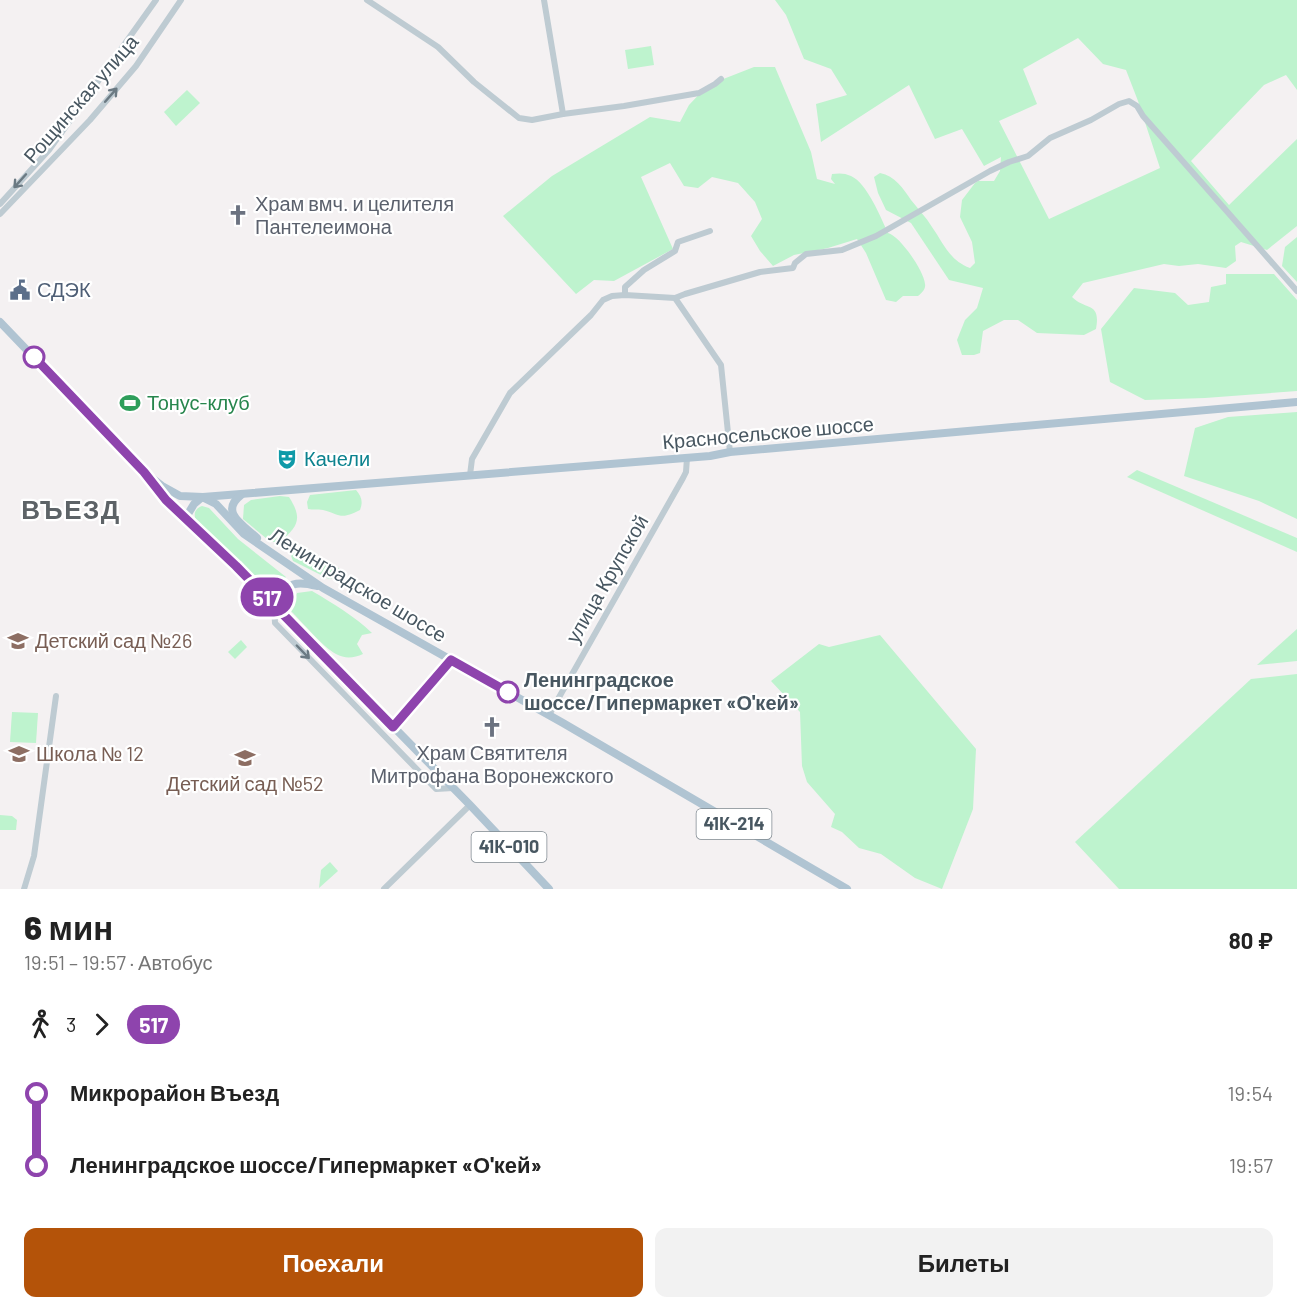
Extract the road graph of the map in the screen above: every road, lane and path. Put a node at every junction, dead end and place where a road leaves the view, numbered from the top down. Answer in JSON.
{"nodes":[{"id":1,"x":156,"y":0,"type":"edge"},
{"id":2,"x":367,"y":0,"type":"edge"},
{"id":3,"x":544,"y":0,"type":"edge"},
{"id":4,"x":178,"y":1,"type":"edge"},
{"id":5,"x":721,"y":79,"type":"dead end"},
{"id":6,"x":78,"y":111,"type":"junction"},
{"id":7,"x":563,"y":114,"type":"junction"},
{"id":8,"x":90,"y":120,"type":"junction"},
{"id":9,"x":0,"y":204,"type":"edge"},
{"id":10,"x":0,"y":214,"type":"edge"},
{"id":11,"x":710,"y":231,"type":"dead end"},
{"id":12,"x":1297,"y":291,"type":"edge"},
{"id":13,"x":625,"y":295,"type":"junction"},
{"id":14,"x":675,"y":298,"type":"junction"},
{"id":15,"x":0,"y":322,"type":"edge"},
{"id":16,"x":1297,"y":402,"type":"edge"},
{"id":17,"x":730,"y":452,"type":"junction"},
{"id":18,"x":687,"y":458,"type":"junction"},
{"id":19,"x":144,"y":472,"type":"junction"},
{"id":20,"x":470,"y":475,"type":"junction"},
{"id":21,"x":242,"y":494,"type":"junction"},
{"id":22,"x":202,"y":497,"type":"junction"},
{"id":23,"x":196,"y":527,"type":"junction"},
{"id":24,"x":275,"y":556,"type":"junction"},
{"id":25,"x":323,"y":588,"type":"junction"},
{"id":26,"x":274,"y":605,"type":"junction"},
{"id":27,"x":285,"y":617,"type":"junction"},
{"id":28,"x":451,"y":660,"type":"junction"},
{"id":29,"x":56,"y":696,"type":"dead end"},
{"id":30,"x":549,"y":715,"type":"junction"},
{"id":31,"x":393,"y":727,"type":"junction"},
{"id":32,"x":453,"y":788,"type":"junction"},
{"id":33,"x":470,"y":805,"type":"junction"},
{"id":34,"x":24,"y":889,"type":"edge"},
{"id":35,"x":384,"y":889,"type":"edge"},
{"id":36,"x":549,"y":889,"type":"edge"},
{"id":37,"x":847,"y":889,"type":"edge"}],
"edges":[{"from":1,"to":6,"type":"street","name":"Рощинская улица"},
{"from":2,"to":7,"type":"street"},
{"from":3,"to":7,"type":"street"},
{"from":8,"to":4,"type":"street","name":"Рощинская улица","one_way":true},
{"from":5,"to":7,"type":"street"},
{"from":6,"to":8,"type":"street"},
{"from":6,"to":9,"type":"street","name":"Рощинская улица","one_way":true},
{"from":8,"to":10,"type":"street","name":"Рощинская улица"},
{"from":11,"to":13,"type":"street"},
{"from":12,"to":14,"type":"street"},
{"from":13,"to":14,"type":"street"},
{"from":13,"to":20,"type":"street"},
{"from":14,"to":17,"type":"street"},
{"from":15,"to":19,"type":"main road"},
{"from":16,"to":17,"type":"main road","name":"Красносельское шоссе"},
{"from":17,"to":18,"type":"main road","name":"Красносельское шоссе"},
{"from":18,"to":20,"type":"main road","name":"Красносельское шоссе"},
{"from":18,"to":30,"type":"street","name":"улица Крупской"},
{"from":19,"to":22,"type":"main road"},
{"from":19,"to":23,"type":"main road"},
{"from":20,"to":21,"type":"main road","name":"Красносельское шоссе"},
{"from":21,"to":22,"type":"main road","name":"Красносельское шоссе"},
{"from":21,"to":24,"type":"main road"},
{"from":22,"to":23,"type":"main road"},
{"from":22,"to":24,"type":"main road","name":"Ленинградское шоссе","number":"41К-214"},
{"from":23,"to":26,"type":"main road","number":"41К-010"},
{"from":24,"to":25,"type":"main road","name":"Ленинградское шоссе","number":"41К-214"},
{"from":25,"to":27,"type":"main road"},
{"from":25,"to":28,"type":"main road","name":"Ленинградское шоссе","number":"41К-214"},
{"from":26,"to":27,"type":"main road","number":"41К-010"},
{"from":26,"to":32,"type":"street","one_way":true},
{"from":27,"to":31,"type":"main road","number":"41К-010"},
{"from":28,"to":30,"type":"main road","name":"Ленинградское шоссе","number":"41К-214"},
{"from":28,"to":31,"type":"street"},
{"from":29,"to":34,"type":"street"},
{"from":30,"to":37,"type":"main road","name":"Ленинградское шоссе","number":"41К-214"},
{"from":31,"to":32,"type":"main road","number":"41К-010"},
{"from":32,"to":33,"type":"main road","number":"41К-010"},
{"from":33,"to":35,"type":"street"},
{"from":33,"to":36,"type":"main road","number":"41К-010"}]}
